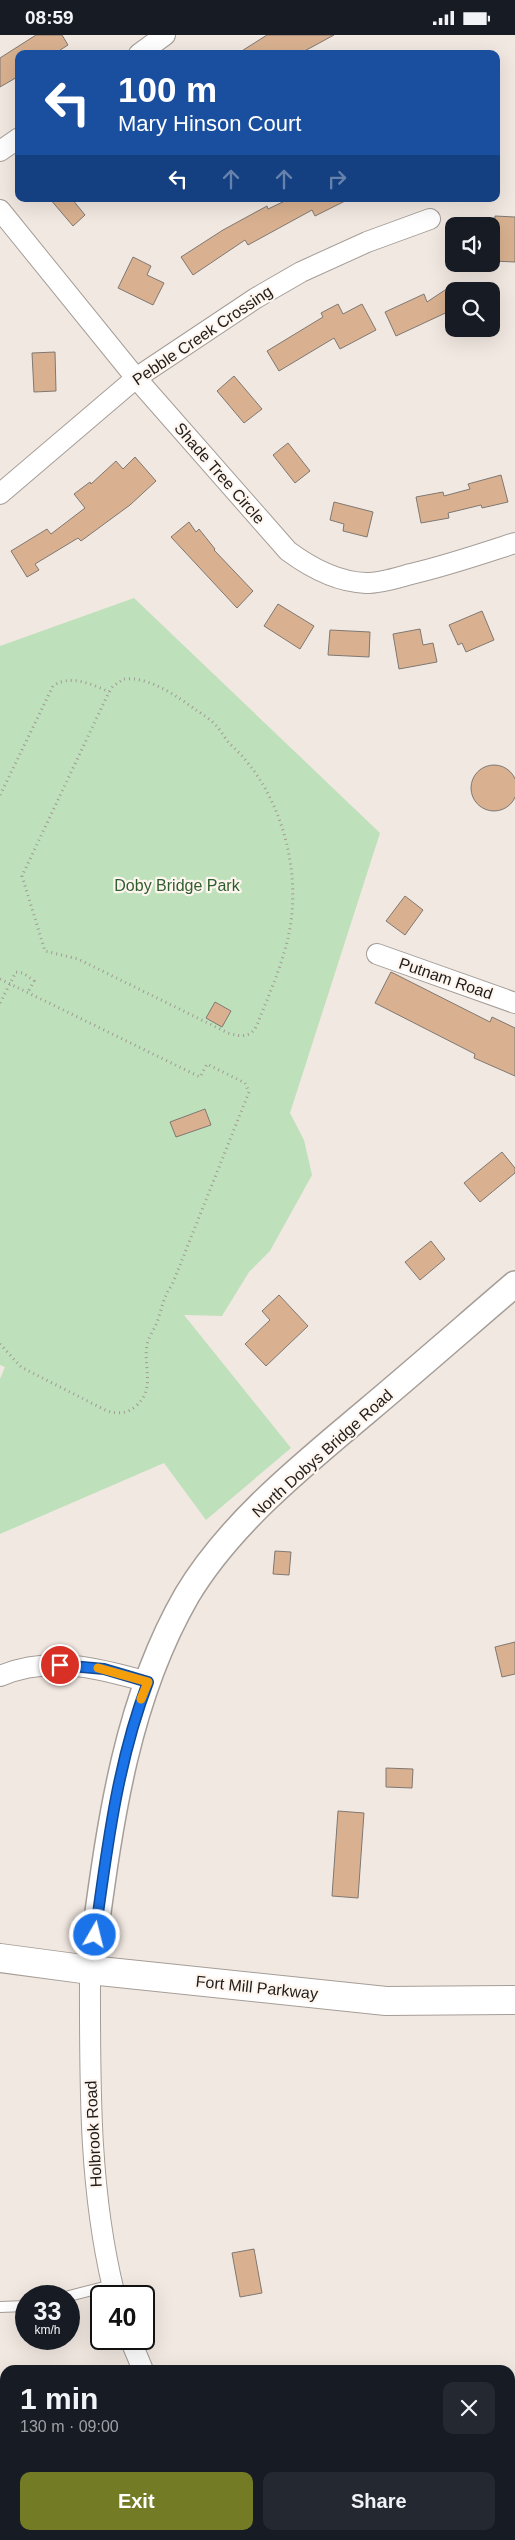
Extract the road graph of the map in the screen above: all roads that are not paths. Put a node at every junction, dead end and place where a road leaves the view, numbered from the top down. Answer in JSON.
{"nodes":[{"id":1,"x":165,"y":35,"type":"edge"},
{"id":2,"x":144,"y":50,"type":"edge"},
{"id":3,"x":15,"y":141,"type":"edge"},
{"id":4,"x":0,"y":151,"type":"edge"},
{"id":5,"x":0,"y":210,"type":"edge"},
{"id":6,"x":430,"y":219,"type":"dead end"},
{"id":7,"x":136,"y":378,"type":"junction"},
{"id":8,"x":0,"y":494,"type":"edge"},
{"id":9,"x":515,"y":543,"type":"edge"},
{"id":10,"x":377,"y":953,"type":"dead end"},
{"id":11,"x":515,"y":1003,"type":"edge"},
{"id":12,"x":515,"y":1284,"type":"edge"},
{"id":13,"x":0,"y":1676,"type":"edge"},
{"id":14,"x":148,"y":1682,"type":"junction"},
{"id":15,"x":0,"y":1958,"type":"edge"},
{"id":16,"x":90,"y":1970,"type":"junction"},
{"id":17,"x":515,"y":2000,"type":"edge"},
{"id":18,"x":113,"y":2285,"type":"edge"},
{"id":19,"x":15,"y":2306,"type":"edge"},
{"id":20,"x":0,"y":2307,"type":"edge"},
{"id":21,"x":135,"y":2350,"type":"edge"},
{"id":22,"x":141,"y":2365,"type":"edge"}],
"edges":[{"from":1,"to":2,"type":"street"},
{"from":3,"to":4,"type":"street"},
{"from":5,"to":7,"type":"street","name":"Shade Tree Circle"},
{"from":6,"to":7,"type":"street","name":"Pebble Creek Crossing"},
{"from":7,"to":8,"type":"street","name":"Pebble Creek Crossing"},
{"from":7,"to":9,"type":"street","name":"Shade Tree Circle"},
{"from":10,"to":11,"type":"street","name":"Putnam Road"},
{"from":12,"to":14,"type":"street","name":"North Dobys Bridge Road"},
{"from":13,"to":14,"type":"street"},
{"from":14,"to":16,"type":"street","name":"North Dobys Bridge Road"},
{"from":15,"to":16,"type":"main road","name":"Fort Mill Parkway"},
{"from":16,"to":17,"type":"main road","name":"Fort Mill Parkway"},
{"from":16,"to":18,"type":"street","name":"Holbrook Road"},
{"from":19,"to":20,"type":"lane"},
{"from":21,"to":22,"type":"street"}]}
